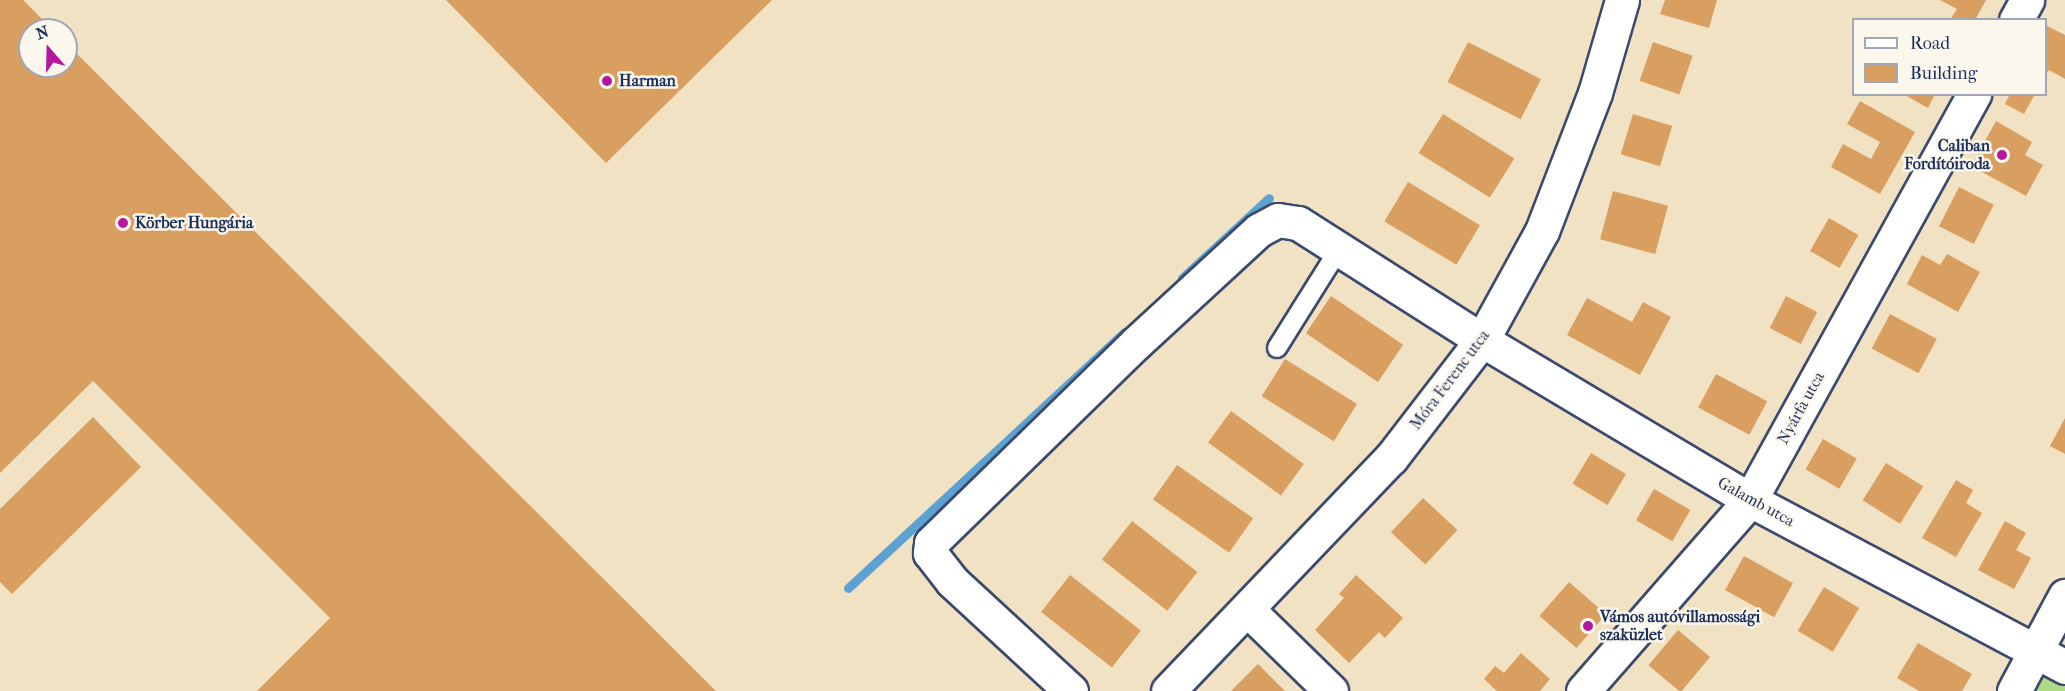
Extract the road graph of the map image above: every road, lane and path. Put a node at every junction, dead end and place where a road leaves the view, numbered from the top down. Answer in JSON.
{"nodes":[{"id":1,"x":1622,"y":0,"type":"edge"},
{"id":2,"x":2027,"y":0,"type":"edge"},
{"id":3,"x":2017,"y":18,"type":"edge"},
{"id":4,"x":1973,"y":96,"type":"edge"},
{"id":5,"x":1339,"y":249,"type":"junction"},
{"id":6,"x":1482,"y":340,"type":"junction"},
{"id":7,"x":1277,"y":348,"type":"dead end"},
{"id":8,"x":1750,"y":500,"type":"junction"},
{"id":9,"x":2065,"y":596,"type":"edge"},
{"id":10,"x":1248,"y":610,"type":"junction"},
{"id":11,"x":2036,"y":652,"type":"junction"},
{"id":12,"x":2065,"y":667,"type":"edge"},
{"id":13,"x":1071,"y":691,"type":"edge"},
{"id":14,"x":1168,"y":691,"type":"edge"},
{"id":15,"x":1331,"y":691,"type":"edge"},
{"id":16,"x":1583,"y":691,"type":"edge"},
{"id":17,"x":2014,"y":691,"type":"edge"}],
"edges":[{"from":1,"to":6,"type":"street","name":"Móra Ferenc utca"},
{"from":2,"to":3,"type":"street"},
{"from":4,"to":8,"type":"street","name":"Nyárfa utca"},
{"from":5,"to":6,"type":"street","name":"Galamb utca"},
{"from":5,"to":7,"type":"lane"},
{"from":5,"to":13,"type":"street","name":"Galamb utca"},
{"from":6,"to":8,"type":"street","name":"Galamb utca"},
{"from":6,"to":10,"type":"street","name":"Móra Ferenc utca"},
{"from":8,"to":11,"type":"street","name":"Galamb utca"},
{"from":8,"to":16,"type":"street","name":"Nyárfa utca"},
{"from":9,"to":11,"type":"street"},
{"from":10,"to":14,"type":"street","name":"Móra Ferenc utca"},
{"from":10,"to":15,"type":"street"},
{"from":11,"to":12,"type":"street","name":"Galamb utca"},
{"from":11,"to":17,"type":"street"}]}
